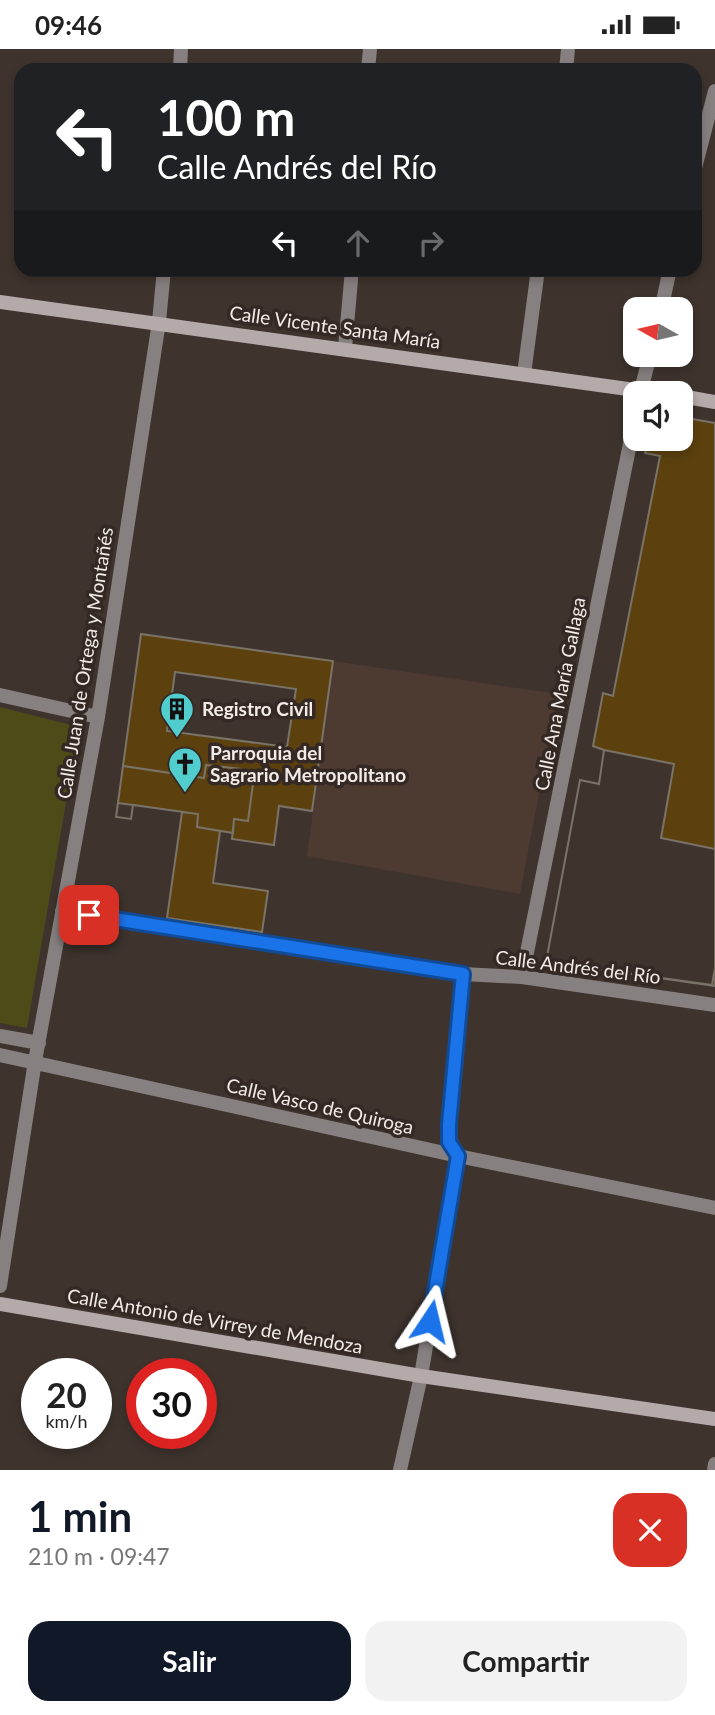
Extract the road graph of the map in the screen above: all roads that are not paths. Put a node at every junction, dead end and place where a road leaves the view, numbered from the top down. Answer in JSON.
{"nodes":[{"id":1,"x":715,"y":91,"type":"edge"},
{"id":2,"x":708,"y":139,"type":"edge"},
{"id":3,"x":163,"y":277,"type":"edge"},
{"id":4,"x":351,"y":277,"type":"edge"},
{"id":5,"x":537,"y":277,"type":"edge"},
{"id":6,"x":668,"y":277,"type":"edge"},
{"id":7,"x":663,"y":297,"type":"edge"},
{"id":8,"x":0,"y":302,"type":"edge"},
{"id":9,"x":159,"y":322,"type":"junction"},
{"id":10,"x":345,"y":348,"type":"junction"},
{"id":11,"x":524,"y":374,"type":"junction"},
{"id":12,"x":623,"y":389,"type":"edge"},
{"id":13,"x":693,"y":398,"type":"edge"},
{"id":14,"x":715,"y":402,"type":"edge"},
{"id":15,"x":629,"y":451,"type":"edge"},
{"id":16,"x":0,"y":695,"type":"edge"},
{"id":17,"x":98,"y":717,"type":"junction"},
{"id":18,"x":62,"y":911,"type":"junction"},
{"id":19,"x":463,"y":974,"type":"junction"},
{"id":20,"x":522,"y":977,"type":"junction"},
{"id":21,"x":715,"y":1005,"type":"edge"},
{"id":22,"x":0,"y":1036,"type":"edge"},
{"id":23,"x":38,"y":1043,"type":"junction"},
{"id":24,"x":0,"y":1055,"type":"edge"},
{"id":25,"x":35,"y":1061,"type":"junction"},
{"id":26,"x":458,"y":1156,"type":"junction"},
{"id":27,"x":715,"y":1208,"type":"edge"},
{"id":28,"x":0,"y":1286,"type":"edge"},
{"id":29,"x":0,"y":1304,"type":"edge"},
{"id":30,"x":421,"y":1376,"type":"junction"},
{"id":31,"x":715,"y":1419,"type":"edge"},
{"id":32,"x":715,"y":1464,"type":"edge"},
{"id":33,"x":400,"y":1470,"type":"edge"},
{"id":34,"x":714,"y":1470,"type":"edge"}],
"edges":[{"from":1,"to":2,"type":"street"},
{"from":3,"to":9,"type":"street","name":"Calle Juan de Ortega y Montañés"},
{"from":4,"to":10,"type":"street"},
{"from":5,"to":11,"type":"street"},
{"from":6,"to":7,"type":"street"},
{"from":8,"to":9,"type":"street","name":"Calle Vicente Santa María"},
{"from":9,"to":10,"type":"street","name":"Calle Vicente Santa María"},
{"from":9,"to":17,"type":"street","name":"Calle Juan de Ortega y Montañés"},
{"from":10,"to":11,"type":"street","name":"Calle Vicente Santa María"},
{"from":11,"to":12,"type":"street","name":"Calle Vicente Santa María"},
{"from":13,"to":14,"type":"street"},
{"from":15,"to":20,"type":"street","name":"Calle Ana María Gallaga"},
{"from":16,"to":17,"type":"street"},
{"from":17,"to":18,"type":"street","name":"Calle Juan de Ortega y Montañés"},
{"from":18,"to":19,"type":"street","name":"Calle Andrés del Río"},
{"from":18,"to":23,"type":"street","name":"Calle Juan de Ortega y Montañés"},
{"from":19,"to":20,"type":"street","name":"Calle Andrés del Río"},
{"from":19,"to":26,"type":"street"},
{"from":20,"to":21,"type":"street","name":"Calle Andrés del Río"},
{"from":22,"to":23,"type":"street"},
{"from":23,"to":25,"type":"street","name":"Calle Juan de Ortega y Montañés"},
{"from":24,"to":25,"type":"street","name":"Calle Vasco de Quiroga"},
{"from":25,"to":26,"type":"street","name":"Calle Vasco de Quiroga"},
{"from":25,"to":28,"type":"street","name":"Calle Juan de Ortega y Montañés"},
{"from":26,"to":27,"type":"street","name":"Calle Vasco de Quiroga"},
{"from":26,"to":30,"type":"street"},
{"from":29,"to":30,"type":"street","name":"Calle Antonio de Virrey de Mendoza"},
{"from":30,"to":31,"type":"street","name":"Calle Antonio de Virrey de Mendoza"},
{"from":30,"to":33,"type":"street"},
{"from":32,"to":34,"type":"street"}]}
